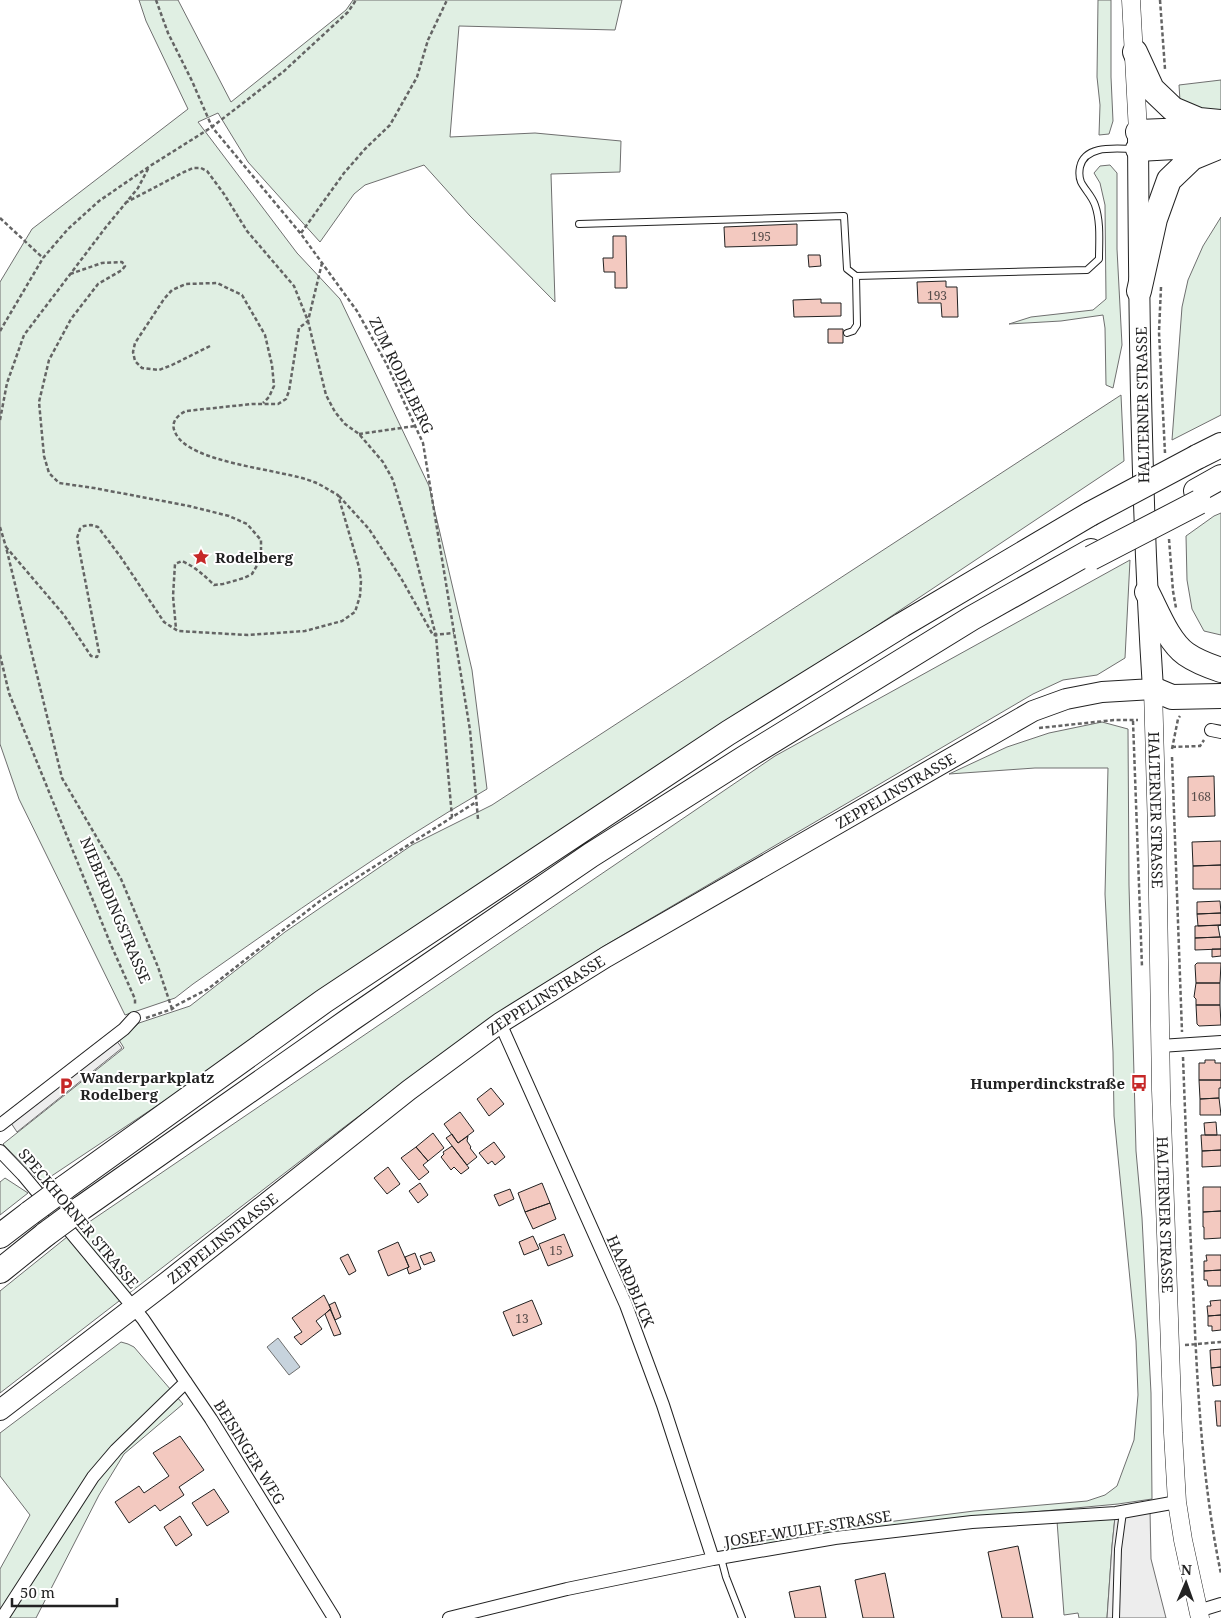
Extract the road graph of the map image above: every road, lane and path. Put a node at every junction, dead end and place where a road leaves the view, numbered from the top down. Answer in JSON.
{"nodes":[{"id":1,"x":156,"y":0,"type":"edge"},
{"id":2,"x":356,"y":0,"type":"edge"},
{"id":3,"x":447,"y":0,"type":"edge"},
{"id":4,"x":1131,"y":0,"type":"edge"},
{"id":5,"x":1160,"y":0,"type":"edge"},
{"id":6,"x":1134,"y":52,"type":"junction"},
{"id":7,"x":1165,"y":71,"type":"dead end"},
{"id":8,"x":1221,"y":122,"type":"edge"},
{"id":9,"x":212,"y":127,"type":"junction"},
{"id":10,"x":1221,"y":128,"type":"edge"},
{"id":11,"x":1138,"y":140,"type":"junction"},
{"id":12,"x":1221,"y":145,"type":"edge"},
{"id":13,"x":150,"y":166,"type":"junction"},
{"id":14,"x":126,"y":203,"type":"junction"},
{"id":15,"x":0,"y":218,"type":"edge"},
{"id":16,"x":579,"y":224,"type":"dead end"},
{"id":17,"x":301,"y":234,"type":"junction"},
{"id":18,"x":43,"y":258,"type":"junction"},
{"id":19,"x":322,"y":263,"type":"junction"},
{"id":20,"x":70,"y":274,"type":"junction"},
{"id":21,"x":856,"y":276,"type":"junction"},
{"id":22,"x":1150,"y":287,"type":"junction"},
{"id":23,"x":308,"y":321,"type":"junction"},
{"id":24,"x":0,"y":331,"type":"edge"},
{"id":25,"x":847,"y":333,"type":"dead end"},
{"id":26,"x":210,"y":346,"type":"dead end"},
{"id":27,"x":262,"y":404,"type":"junction"},
{"id":28,"x":0,"y":420,"type":"edge"},
{"id":29,"x":415,"y":426,"type":"junction"},
{"id":30,"x":359,"y":434,"type":"junction"},
{"id":31,"x":1221,"y":445,"type":"edge"},
{"id":32,"x":1165,"y":458,"type":"dead end"},
{"id":33,"x":1221,"y":477,"type":"edge"},
{"id":34,"x":1221,"y":492,"type":"edge"},
{"id":35,"x":338,"y":495,"type":"junction"},
{"id":36,"x":1197,"y":496,"type":"junction"},
{"id":37,"x":0,"y":527,"type":"edge"},
{"id":38,"x":1168,"y":535,"type":"dead end"},
{"id":39,"x":6,"y":547,"type":"junction"},
{"id":40,"x":1147,"y":592,"type":"junction"},
{"id":41,"x":1178,"y":613,"type":"dead end"},
{"id":42,"x":176,"y":630,"type":"junction"},
{"id":43,"x":454,"y":633,"type":"junction"},
{"id":44,"x":436,"y":636,"type":"junction"},
{"id":45,"x":0,"y":656,"type":"edge"},
{"id":46,"x":1221,"y":670,"type":"edge"},
{"id":47,"x":1221,"y":679,"type":"edge"},
{"id":48,"x":1153,"y":688,"type":"junction"},
{"id":49,"x":1185,"y":696,"type":"junction"},
{"id":50,"x":1221,"y":696,"type":"edge"},
{"id":51,"x":1154,"y":720,"type":"junction"},
{"id":52,"x":1178,"y":720,"type":"junction"},
{"id":53,"x":1037,"y":728,"type":"dead end"},
{"id":54,"x":1216,"y":731,"type":"edge"},
{"id":55,"x":1172,"y":747,"type":"junction"},
{"id":56,"x":476,"y":802,"type":"junction"},
{"id":57,"x":452,"y":817,"type":"junction"},
{"id":58,"x":478,"y":819,"type":"dead end"},
{"id":59,"x":172,"y":1009,"type":"junction"},
{"id":60,"x":134,"y":1018,"type":"junction"},
{"id":61,"x":500,"y":1023,"type":"junction"},
{"id":62,"x":1221,"y":1042,"type":"edge"},
{"id":63,"x":1183,"y":1045,"type":"junction"},
{"id":64,"x":1160,"y":1046,"type":"junction"},
{"id":65,"x":0,"y":1126,"type":"edge"},
{"id":66,"x":0,"y":1151,"type":"edge"},
{"id":67,"x":0,"y":1236,"type":"edge"},
{"id":68,"x":0,"y":1270,"type":"edge"},
{"id":69,"x":134,"y":1307,"type":"junction"},
{"id":70,"x":1221,"y":1342,"type":"edge"},
{"id":71,"x":1196,"y":1344,"type":"junction"},
{"id":72,"x":1169,"y":1346,"type":"junction"},
{"id":73,"x":186,"y":1382,"type":"junction"},
{"id":74,"x":0,"y":1410,"type":"edge"},
{"id":75,"x":1178,"y":1502,"type":"junction"},
{"id":76,"x":1123,"y":1512,"type":"junction"},
{"id":77,"x":717,"y":1558,"type":"junction"},
{"id":78,"x":1221,"y":1574,"type":"edge"},
{"id":79,"x":1221,"y":1604,"type":"edge"},
{"id":80,"x":1199,"y":1614,"type":"edge"},
{"id":81,"x":2,"y":1618,"type":"edge"},
{"id":82,"x":334,"y":1618,"type":"edge"},
{"id":83,"x":449,"y":1618,"type":"edge"},
{"id":84,"x":742,"y":1618,"type":"edge"},
{"id":85,"x":1116,"y":1618,"type":"edge"}],
"edges":[{"from":1,"to":9,"type":"path","name":"ZUM RODELBERG"},
{"from":2,"to":9,"type":"path"},
{"from":3,"to":17,"type":"path"},
{"from":4,"to":6,"type":"main road","name":"HALTERNER STRASSE"},
{"from":5,"to":7,"type":"path"},
{"from":6,"to":8,"type":"highway"},
{"from":6,"to":11,"type":"main road","name":"HALTERNER STRASSE"},
{"from":9,"to":13,"type":"path"},
{"from":9,"to":17,"type":"path","name":"ZUM RODELBERG"},
{"from":10,"to":11,"type":"highway"},
{"from":11,"to":12,"type":"highway"},
{"from":11,"to":21,"type":"lane"},
{"from":11,"to":22,"type":"main road","name":"HALTERNER STRASSE"},
{"from":12,"to":22,"type":"highway"},
{"from":13,"to":14,"type":"path"},
{"from":13,"to":18,"type":"path"},
{"from":14,"to":20,"type":"path"},
{"from":14,"to":23,"type":"path"},
{"from":15,"to":18,"type":"path"},
{"from":16,"to":21,"type":"lane"},
{"from":17,"to":19,"type":"path","name":"ZUM RODELBERG"},
{"from":18,"to":24,"type":"path"},
{"from":19,"to":23,"type":"path"},
{"from":19,"to":29,"type":"path","name":"ZUM RODELBERG"},
{"from":20,"to":28,"type":"path"},
{"from":20,"to":42,"type":"path"},
{"from":21,"to":25,"type":"lane"},
{"from":22,"to":32,"type":"path"},
{"from":22,"to":40,"type":"main road","name":"HALTERNER STRASSE"},
{"from":23,"to":27,"type":"path"},
{"from":23,"to":30,"type":"path"},
{"from":26,"to":27,"type":"path"},
{"from":27,"to":35,"type":"path"},
{"from":29,"to":30,"type":"path"},
{"from":29,"to":43,"type":"path","name":"ZUM RODELBERG"},
{"from":30,"to":44,"type":"path"},
{"from":31,"to":67,"type":"highway","bridge":true},
{"from":33,"to":36,"type":"highway"},
{"from":34,"to":36,"type":"highway"},
{"from":35,"to":42,"type":"path"},
{"from":35,"to":44,"type":"path"},
{"from":36,"to":68,"type":"highway","bridge":true},
{"from":37,"to":39,"type":"path"},
{"from":38,"to":41,"type":"path"},
{"from":39,"to":42,"type":"path"},
{"from":39,"to":59,"type":"path"},
{"from":40,"to":46,"type":"highway"},
{"from":40,"to":48,"type":"main road","name":"HALTERNER STRASSE"},
{"from":43,"to":44,"type":"path"},
{"from":43,"to":56,"type":"path","name":"ZUM RODELBERG"},
{"from":44,"to":57,"type":"path"},
{"from":45,"to":60,"type":"path","name":"NIEBERDINGSTRASSE"},
{"from":47,"to":48,"type":"highway"},
{"from":48,"to":49,"type":"highway"},
{"from":48,"to":51,"type":"main road","name":"HALTERNER STRASSE"},
{"from":48,"to":61,"type":"main road","name":"ZEPPELINSTRASSE"},
{"from":49,"to":50,"type":"highway"},
{"from":49,"to":52,"type":"path"},
{"from":51,"to":52,"type":"path"},
{"from":51,"to":53,"type":"path"},
{"from":51,"to":64,"type":"main road","name":"HALTERNER STRASSE"},
{"from":52,"to":55,"type":"path"},
{"from":54,"to":55,"type":"path"},
{"from":55,"to":63,"type":"path"},
{"from":56,"to":57,"type":"path"},
{"from":56,"to":58,"type":"path","name":"ZUM RODELBERG"},
{"from":57,"to":59,"type":"path"},
{"from":59,"to":60,"type":"path"},
{"from":60,"to":65,"type":"street"},
{"from":61,"to":69,"type":"main road","name":"ZEPPELINSTRASSE"},
{"from":61,"to":77,"type":"street","name":"HAARDBLICK"},
{"from":62,"to":63,"type":"street"},
{"from":63,"to":64,"type":"street"},
{"from":63,"to":71,"type":"path"},
{"from":64,"to":72,"type":"main road","name":"HALTERNER STRASSE"},
{"from":66,"to":69,"type":"street","name":"SPECKHORNER STRASSE"},
{"from":69,"to":73,"type":"street","name":"BEISINGER WEG"},
{"from":69,"to":74,"type":"main road","name":"ZEPPELINSTRASSE"},
{"from":70,"to":71,"type":"path"},
{"from":71,"to":72,"type":"path"},
{"from":71,"to":78,"type":"path"},
{"from":72,"to":75,"type":"main road","name":"HALTERNER STRASSE"},
{"from":73,"to":81,"type":"street"},
{"from":73,"to":82,"type":"street","name":"BEISINGER WEG"},
{"from":75,"to":76,"type":"street","name":"JOSEF-WULFF-STRASSE"},
{"from":75,"to":80,"type":"main road","name":"HALTERNER STRASSE"},
{"from":76,"to":77,"type":"street","name":"JOSEF-WULFF-STRASSE"},
{"from":76,"to":85,"type":"lane"},
{"from":77,"to":83,"type":"street","name":"JOSEF-WULFF-STRASSE"},
{"from":77,"to":84,"type":"lane"},
{"from":79,"to":80,"type":"street"}]}
